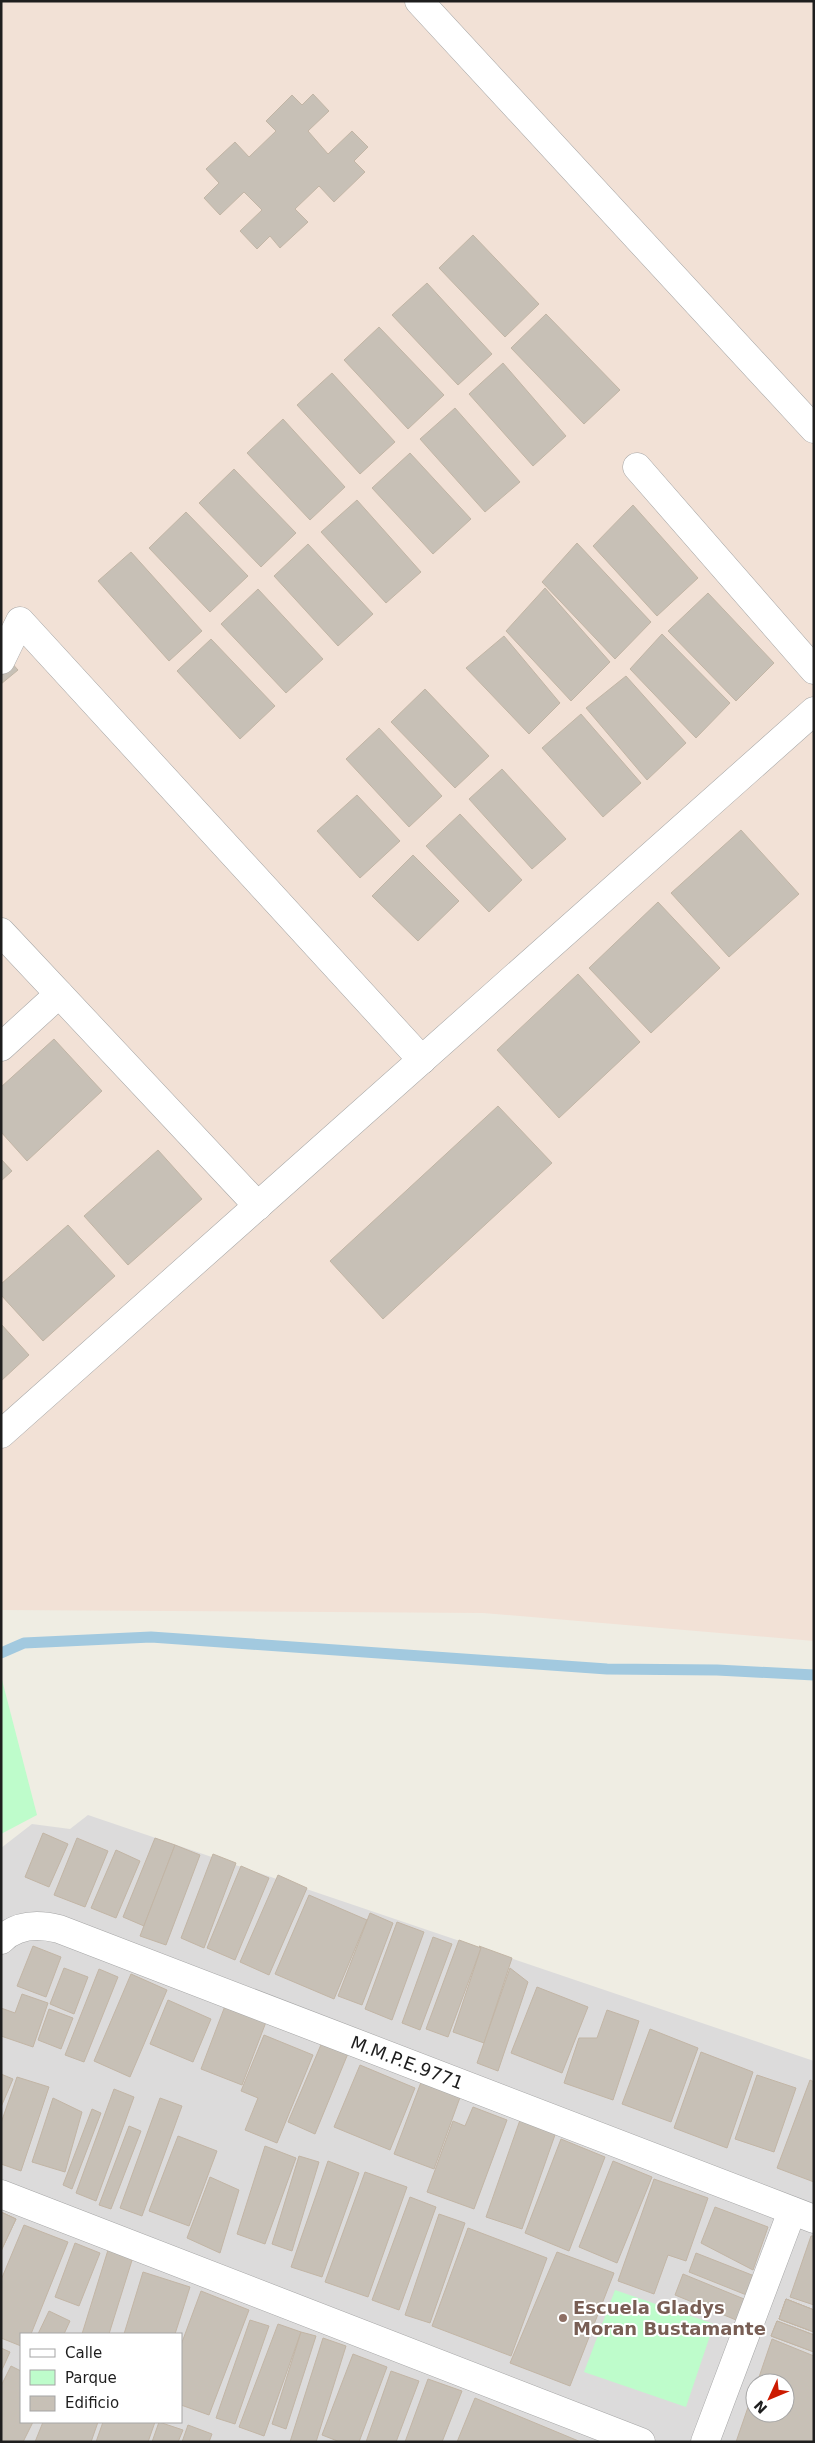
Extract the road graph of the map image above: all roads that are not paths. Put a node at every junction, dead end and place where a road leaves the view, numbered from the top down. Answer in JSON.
{"nodes":[{"id":1,"x":419,"y":1,"type":"edge"},
{"id":2,"x":814,"y":428,"type":"edge"},
{"id":3,"x":637,"y":467,"type":"dead end"},
{"id":4,"x":1,"y":660,"type":"edge"},
{"id":5,"x":814,"y":670,"type":"edge"},
{"id":6,"x":814,"y":711,"type":"edge"},
{"id":7,"x":1,"y":932,"type":"edge"},
{"id":8,"x":59,"y":994,"type":"junction"},
{"id":9,"x":1,"y":1047,"type":"edge"},
{"id":10,"x":422,"y":1060,"type":"junction"},
{"id":11,"x":258,"y":1206,"type":"junction"},
{"id":12,"x":1,"y":1434,"type":"edge"},
{"id":13,"x":1,"y":1940,"type":"edge"},
{"id":14,"x":1,"y":2194,"type":"edge"},
{"id":15,"x":803,"y":2215,"type":"edge"},
{"id":16,"x":641,"y":2442,"type":"edge"},
{"id":17,"x":705,"y":2442,"type":"edge"}],
"edges":[{"from":1,"to":2,"type":"street"},
{"from":3,"to":5,"type":"street"},
{"from":4,"to":10,"type":"street"},
{"from":6,"to":10,"type":"street"},
{"from":7,"to":8,"type":"street"},
{"from":8,"to":9,"type":"street"},
{"from":8,"to":11,"type":"street"},
{"from":10,"to":11,"type":"street"},
{"from":11,"to":12,"type":"street"},
{"from":13,"to":15,"type":"street","name":"M.M.P.E.9771"},
{"from":14,"to":16,"type":"street"},
{"from":15,"to":17,"type":"street"}]}
